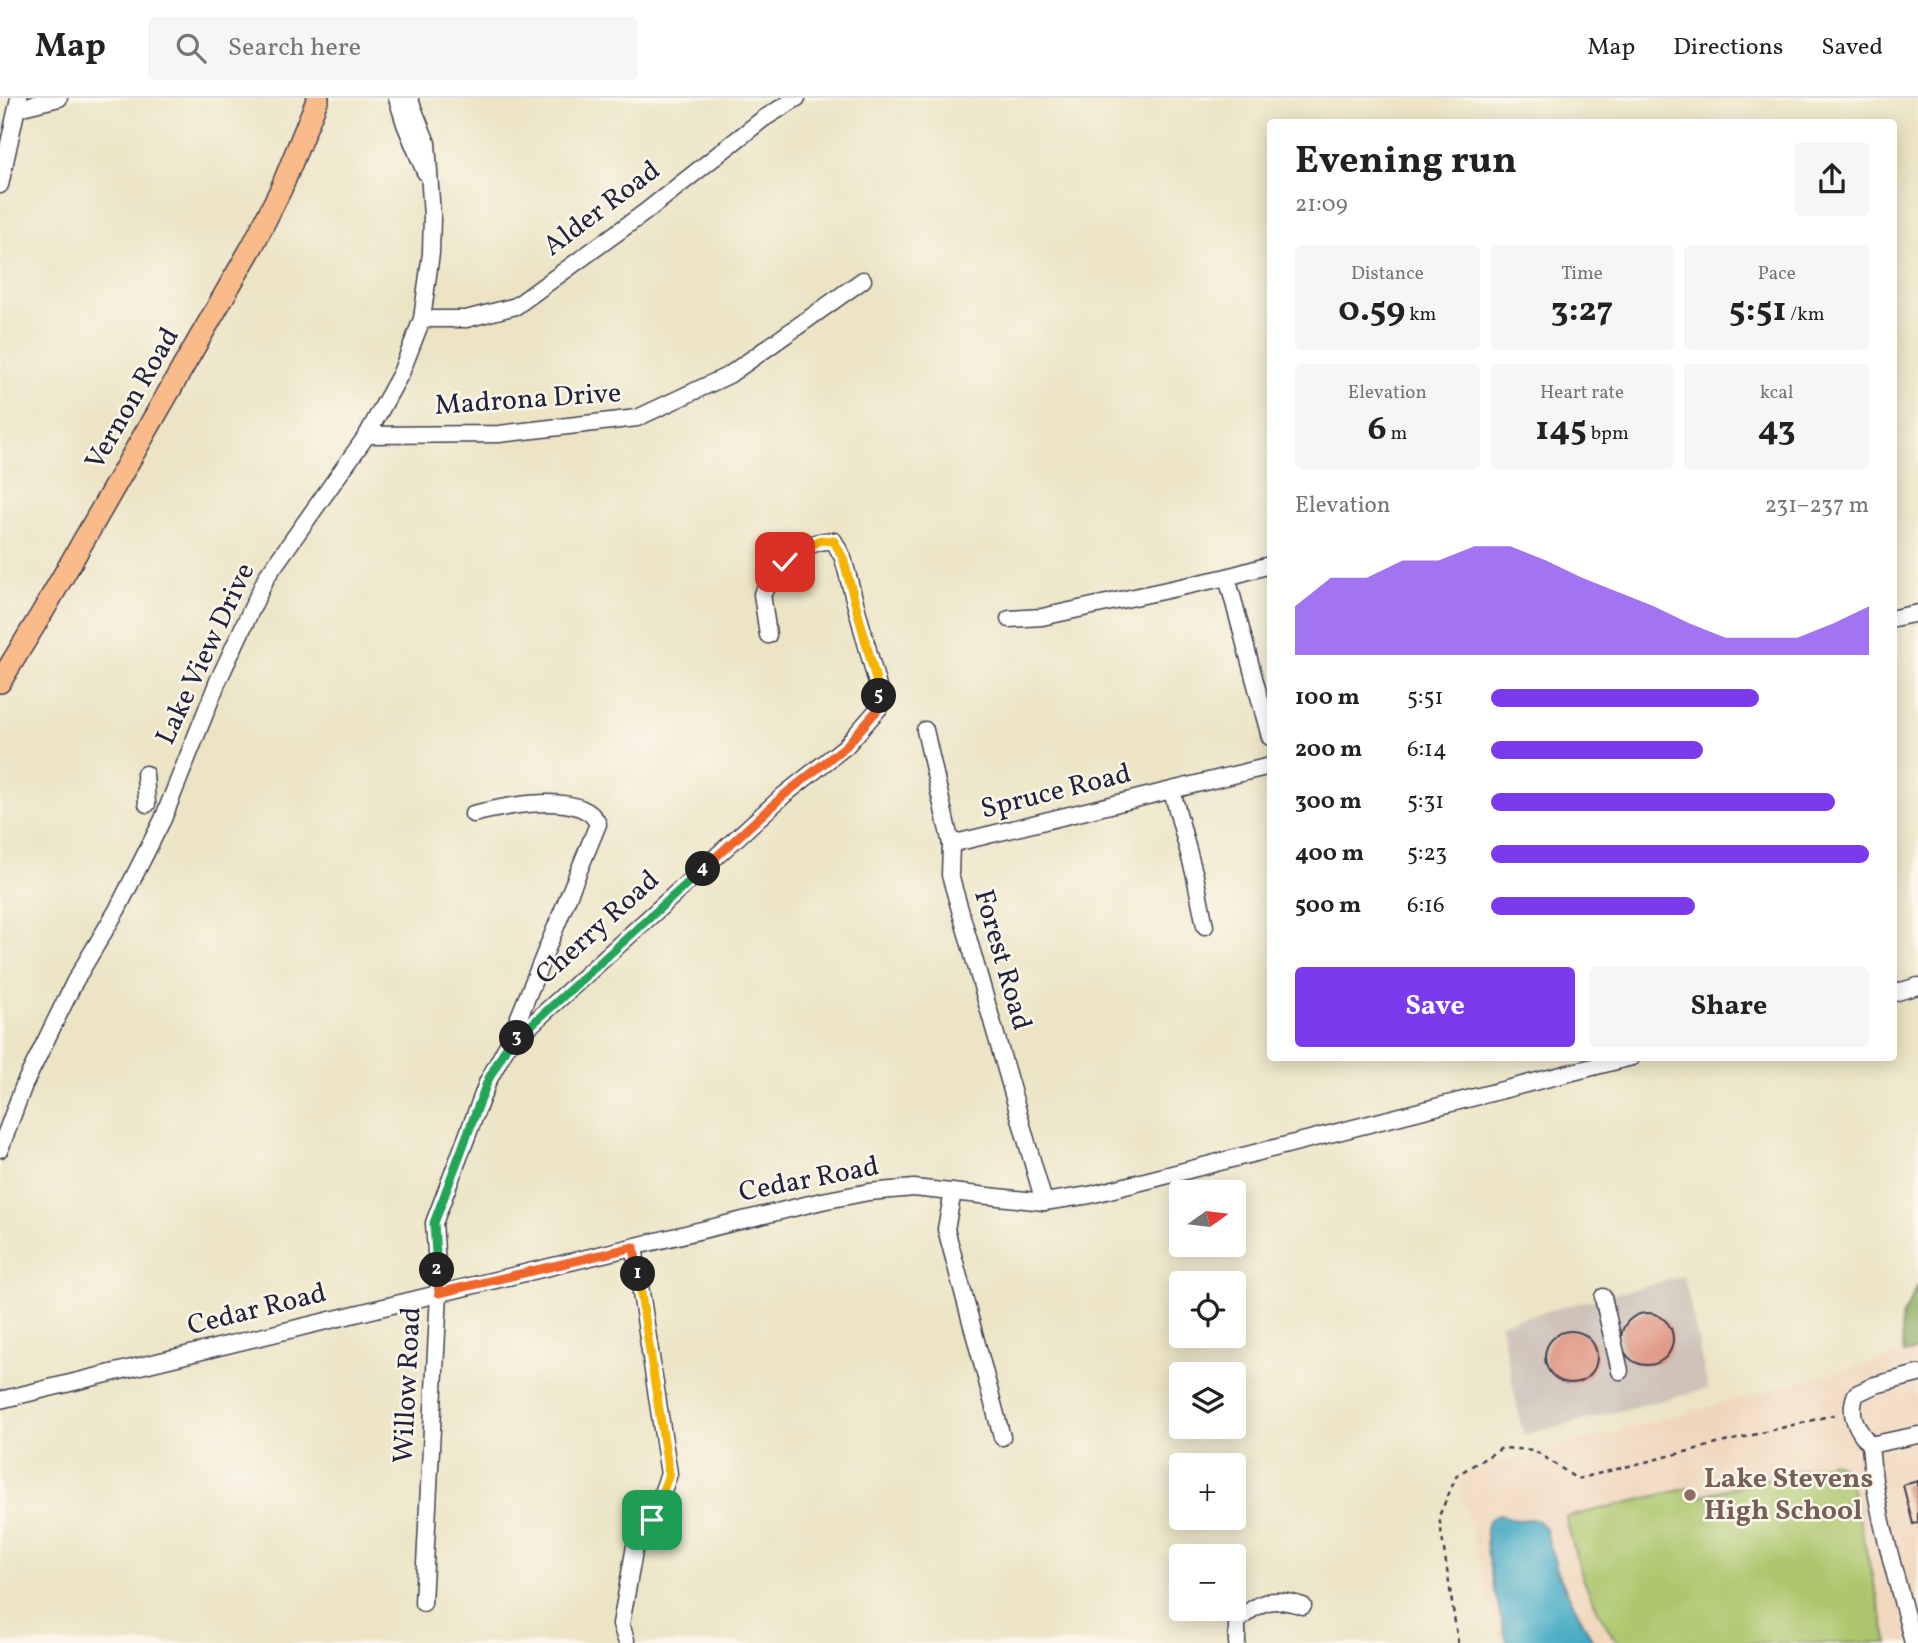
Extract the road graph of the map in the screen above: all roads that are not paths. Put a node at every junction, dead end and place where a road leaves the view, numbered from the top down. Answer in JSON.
{"nodes":[{"id":1,"x":59,"y":98,"type":"edge"},
{"id":2,"x":303,"y":98,"type":"edge"},
{"id":3,"x":318,"y":98,"type":"edge"},
{"id":4,"x":397,"y":98,"type":"edge"},
{"id":5,"x":409,"y":98,"type":"edge"},
{"id":6,"x":797,"y":98,"type":"edge"},
{"id":7,"x":19,"y":103,"type":"edge"},
{"id":8,"x":303,"y":137,"type":"junction"},
{"id":9,"x":428,"y":180,"type":"junction"},
{"id":10,"x":0,"y":185,"type":"edge"},
{"id":11,"x":863,"y":280,"type":"dead end"},
{"id":12,"x":422,"y":319,"type":"junction"},
{"id":13,"x":368,"y":435,"type":"junction"},
{"id":14,"x":1267,"y":566,"type":"edge"},
{"id":15,"x":1227,"y":577,"type":"junction"},
{"id":16,"x":1918,"y":613,"type":"edge"},
{"id":17,"x":1897,"y":617,"type":"edge"},
{"id":18,"x":1009,"y":619,"type":"dead end"},
{"id":19,"x":768,"y":635,"type":"dead end"},
{"id":20,"x":0,"y":682,"type":"edge"},
{"id":21,"x":1267,"y":726,"type":"edge"},
{"id":22,"x":925,"y":730,"type":"dead end"},
{"id":23,"x":1267,"y":767,"type":"edge"},
{"id":24,"x":145,"y":774,"type":"dead end"},
{"id":25,"x":1172,"y":791,"type":"junction"},
{"id":26,"x":147,"y":804,"type":"dead end"},
{"id":27,"x":473,"y":814,"type":"dead end"},
{"id":28,"x":951,"y":844,"type":"junction"},
{"id":29,"x":1205,"y":926,"type":"dead end"},
{"id":30,"x":1918,"y":986,"type":"edge"},
{"id":31,"x":1897,"y":992,"type":"edge"},
{"id":32,"x":507,"y":1046,"type":"junction"},
{"id":33,"x":1616,"y":1061,"type":"edge"},
{"id":34,"x":0,"y":1149,"type":"edge"},
{"id":35,"x":953,"y":1192,"type":"junction"},
{"id":36,"x":1044,"y":1202,"type":"junction"},
{"id":37,"x":634,"y":1247,"type":"junction"},
{"id":38,"x":439,"y":1293,"type":"junction"},
{"id":39,"x":1603,"y":1297,"type":"dead end"},
{"id":40,"x":1620,"y":1371,"type":"dead end"},
{"id":41,"x":1918,"y":1374,"type":"edge"},
{"id":42,"x":0,"y":1400,"type":"edge"},
{"id":43,"x":1918,"y":1435,"type":"edge"},
{"id":44,"x":1002,"y":1437,"type":"dead end"},
{"id":45,"x":1870,"y":1446,"type":"junction"},
{"id":46,"x":423,"y":1603,"type":"dead end"},
{"id":47,"x":1303,"y":1605,"type":"dead end"},
{"id":48,"x":626,"y":1640,"type":"dead end"},
{"id":49,"x":1237,"y":1643,"type":"edge"},
{"id":50,"x":1913,"y":1643,"type":"edge"}],
"edges":[{"from":1,"to":7,"type":"street"},
{"from":2,"to":8,"type":"main road","name":"Vernon Road"},
{"from":3,"to":8,"type":"main road","name":"Vernon Road"},
{"from":4,"to":9,"type":"street","name":"Lake View Drive"},
{"from":5,"to":9,"type":"street","name":"Lake View Drive"},
{"from":6,"to":12,"type":"street","name":"Alder Road"},
{"from":7,"to":10,"type":"street"},
{"from":8,"to":20,"type":"main road","name":"Vernon Road"},
{"from":9,"to":12,"type":"street","name":"Lake View Drive"},
{"from":11,"to":13,"type":"street","name":"Madrona Drive"},
{"from":12,"to":13,"type":"street","name":"Lake View Drive"},
{"from":13,"to":34,"type":"street","name":"Lake View Drive"},
{"from":14,"to":15,"type":"street"},
{"from":15,"to":18,"type":"street"},
{"from":15,"to":21,"type":"street"},
{"from":16,"to":17,"type":"street"},
{"from":19,"to":32,"type":"street","name":"Cherry Road"},
{"from":22,"to":28,"type":"street","name":"Forest Road"},
{"from":23,"to":25,"type":"street","name":"Spruce Road"},
{"from":24,"to":26,"type":"street"},
{"from":25,"to":28,"type":"street","name":"Spruce Road"},
{"from":25,"to":29,"type":"street","name":"Spruce Road"},
{"from":27,"to":32,"type":"street","name":"Willow Road"},
{"from":28,"to":36,"type":"street","name":"Forest Road"},
{"from":30,"to":31,"type":"street"},
{"from":32,"to":38,"type":"street","name":"Willow Road"},
{"from":33,"to":36,"type":"street","name":"Cedar Road"},
{"from":35,"to":36,"type":"street","name":"Cedar Road"},
{"from":35,"to":37,"type":"street","name":"Cedar Road"},
{"from":35,"to":44,"type":"street"},
{"from":37,"to":38,"type":"street","name":"Cedar Road"},
{"from":37,"to":48,"type":"street"},
{"from":38,"to":42,"type":"street","name":"Cedar Road"},
{"from":38,"to":46,"type":"street","name":"Willow Road"},
{"from":39,"to":40,"type":"street"},
{"from":41,"to":45,"type":"street"},
{"from":43,"to":45,"type":"street"},
{"from":45,"to":50,"type":"street"},
{"from":47,"to":49,"type":"street"}]}
